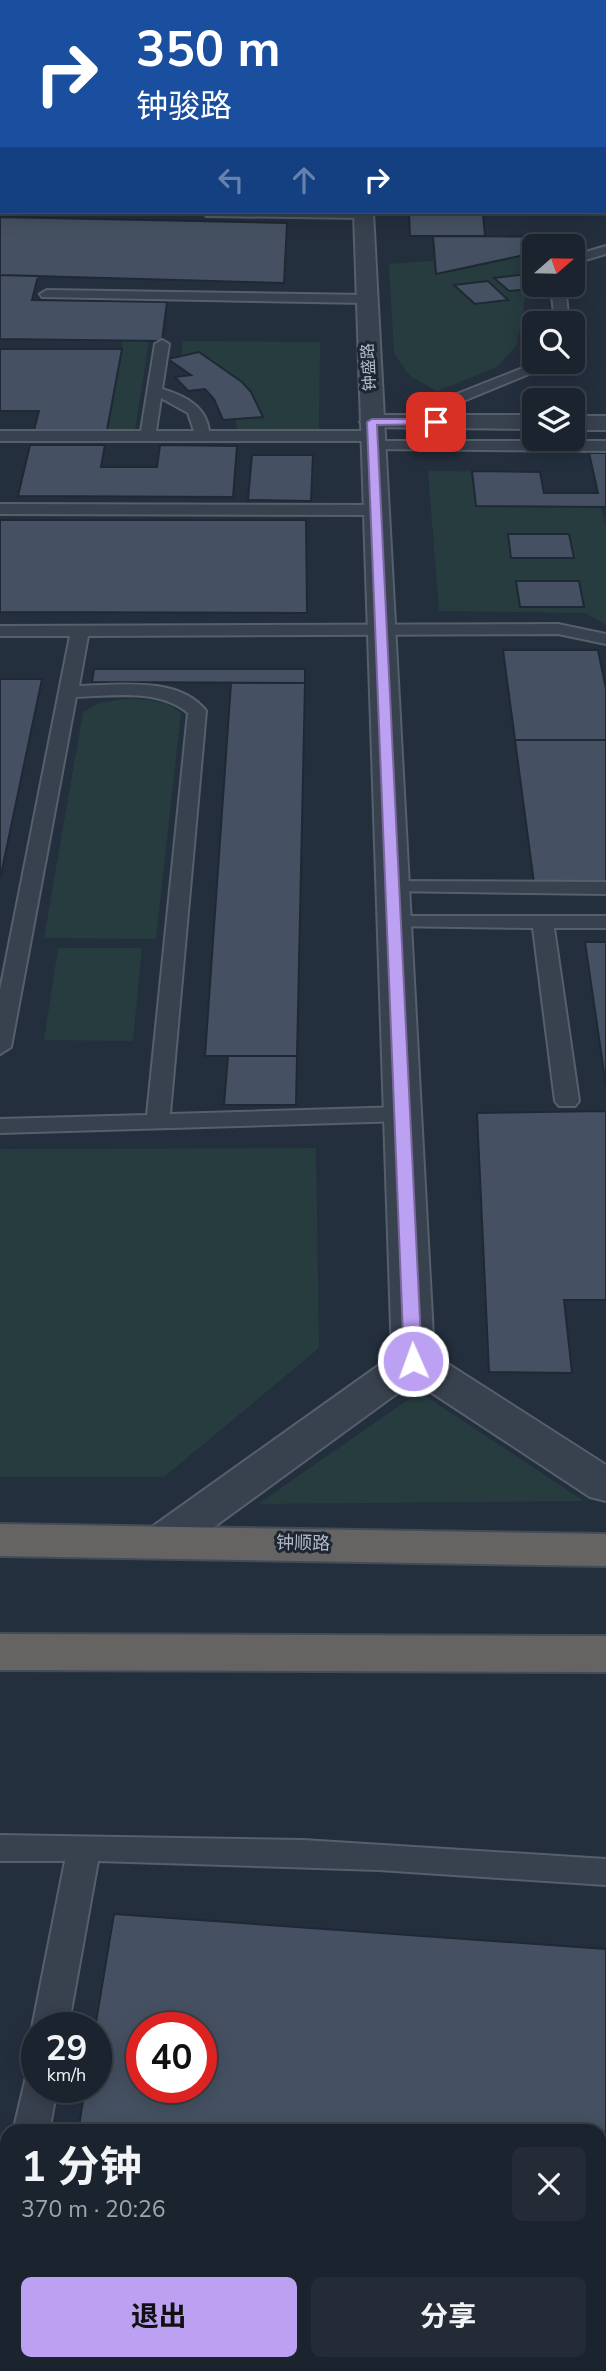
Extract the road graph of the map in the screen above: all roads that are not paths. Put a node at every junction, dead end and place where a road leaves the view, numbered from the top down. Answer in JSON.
{"nodes":[{"id":1,"x":363,"y":214,"type":"edge"},
{"id":2,"x":606,"y":250,"type":"edge"},
{"id":3,"x":585,"y":256,"type":"edge"},
{"id":4,"x":47,"y":293,"type":"dead end"},
{"id":5,"x":366,"y":299,"type":"junction"},
{"id":6,"x":162,"y":344,"type":"dead end"},
{"id":7,"x":522,"y":373,"type":"edge"},
{"id":8,"x":154,"y":391,"type":"junction"},
{"id":9,"x":411,"y":422,"type":"junction"},
{"id":10,"x":522,"y":422,"type":"edge"},
{"id":11,"x":585,"y":422,"type":"edge"},
{"id":12,"x":606,"y":423,"type":"edge"},
{"id":13,"x":373,"y":434,"type":"junction"},
{"id":14,"x":0,"y":436,"type":"edge"},
{"id":15,"x":148,"y":436,"type":"junction"},
{"id":16,"x":202,"y":436,"type":"junction"},
{"id":17,"x":606,"y":446,"type":"edge"},
{"id":18,"x":0,"y":509,"type":"edge"},
{"id":19,"x":376,"y":510,"type":"junction"},
{"id":20,"x":381,"y":630,"type":"junction"},
{"id":21,"x":0,"y":631,"type":"edge"},
{"id":22,"x":80,"y":631,"type":"junction"},
{"id":23,"x":600,"y":634,"type":"edge"},
{"id":24,"x":67,"y":692,"type":"junction"},
{"id":25,"x":393,"y":887,"type":"junction"},
{"id":26,"x":606,"y":888,"type":"edge"},
{"id":27,"x":394,"y":922,"type":"junction"},
{"id":28,"x":543,"y":922,"type":"junction"},
{"id":29,"x":606,"y":922,"type":"edge"},
{"id":30,"x":0,"y":1047,"type":"edge"},
{"id":31,"x":568,"y":1101,"type":"dead end"},
{"id":32,"x":403,"y":1114,"type":"junction"},
{"id":33,"x":158,"y":1121,"type":"junction"},
{"id":34,"x":0,"y":1126,"type":"edge"},
{"id":35,"x":413,"y":1361,"type":"junction"},
{"id":36,"x":606,"y":1486,"type":"edge"},
{"id":37,"x":0,"y":1540,"type":"edge"},
{"id":38,"x":165,"y":1540,"type":"junction"},
{"id":39,"x":606,"y":1549,"type":"edge"},
{"id":40,"x":0,"y":1652,"type":"edge"},
{"id":41,"x":606,"y":1654,"type":"edge"},
{"id":42,"x":0,"y":1848,"type":"edge"},
{"id":43,"x":84,"y":1848,"type":"junction"},
{"id":44,"x":606,"y":1872,"type":"edge"},
{"id":45,"x":53,"y":2012,"type":"edge"},
{"id":46,"x":36,"y":2103,"type":"edge"},
{"id":47,"x":32,"y":2124,"type":"edge"}],
"edges":[{"from":1,"to":5,"type":"street","name":"钟盛路"},
{"from":2,"to":3,"type":"lane"},
{"from":4,"to":5,"type":"lane"},
{"from":5,"to":13,"type":"street","name":"钟盛路"},
{"from":6,"to":8,"type":"lane"},
{"from":7,"to":9,"type":"lane"},
{"from":8,"to":15,"type":"lane"},
{"from":8,"to":16,"type":"lane"},
{"from":9,"to":10,"type":"street"},
{"from":9,"to":13,"type":"street"},
{"from":11,"to":12,"type":"street"},
{"from":13,"to":16,"type":"lane"},
{"from":13,"to":17,"type":"lane"},
{"from":13,"to":19,"type":"street","name":"钟盛路"},
{"from":14,"to":15,"type":"lane"},
{"from":15,"to":16,"type":"lane"},
{"from":18,"to":19,"type":"lane"},
{"from":19,"to":20,"type":"street","name":"钟盛路"},
{"from":20,"to":22,"type":"lane"},
{"from":20,"to":23,"type":"lane"},
{"from":20,"to":25,"type":"street","name":"钟盛路"},
{"from":21,"to":22,"type":"lane"},
{"from":22,"to":24,"type":"lane"},
{"from":24,"to":30,"type":"lane"},
{"from":24,"to":33,"type":"lane"},
{"from":25,"to":26,"type":"lane"},
{"from":25,"to":27,"type":"street","name":"钟盛路"},
{"from":27,"to":28,"type":"lane"},
{"from":27,"to":32,"type":"street","name":"钟盛路"},
{"from":28,"to":29,"type":"lane"},
{"from":28,"to":31,"type":"lane"},
{"from":32,"to":33,"type":"lane"},
{"from":32,"to":35,"type":"street","name":"钟盛路"},
{"from":33,"to":34,"type":"lane"},
{"from":35,"to":36,"type":"street"},
{"from":35,"to":38,"type":"street"},
{"from":37,"to":38,"type":"highway","name":"钟顺路"},
{"from":38,"to":39,"type":"highway","name":"钟顺路"},
{"from":40,"to":41,"type":"highway"},
{"from":42,"to":43,"type":"lane"},
{"from":43,"to":44,"type":"lane"},
{"from":43,"to":45,"type":"lane"},
{"from":46,"to":47,"type":"lane"}]}
